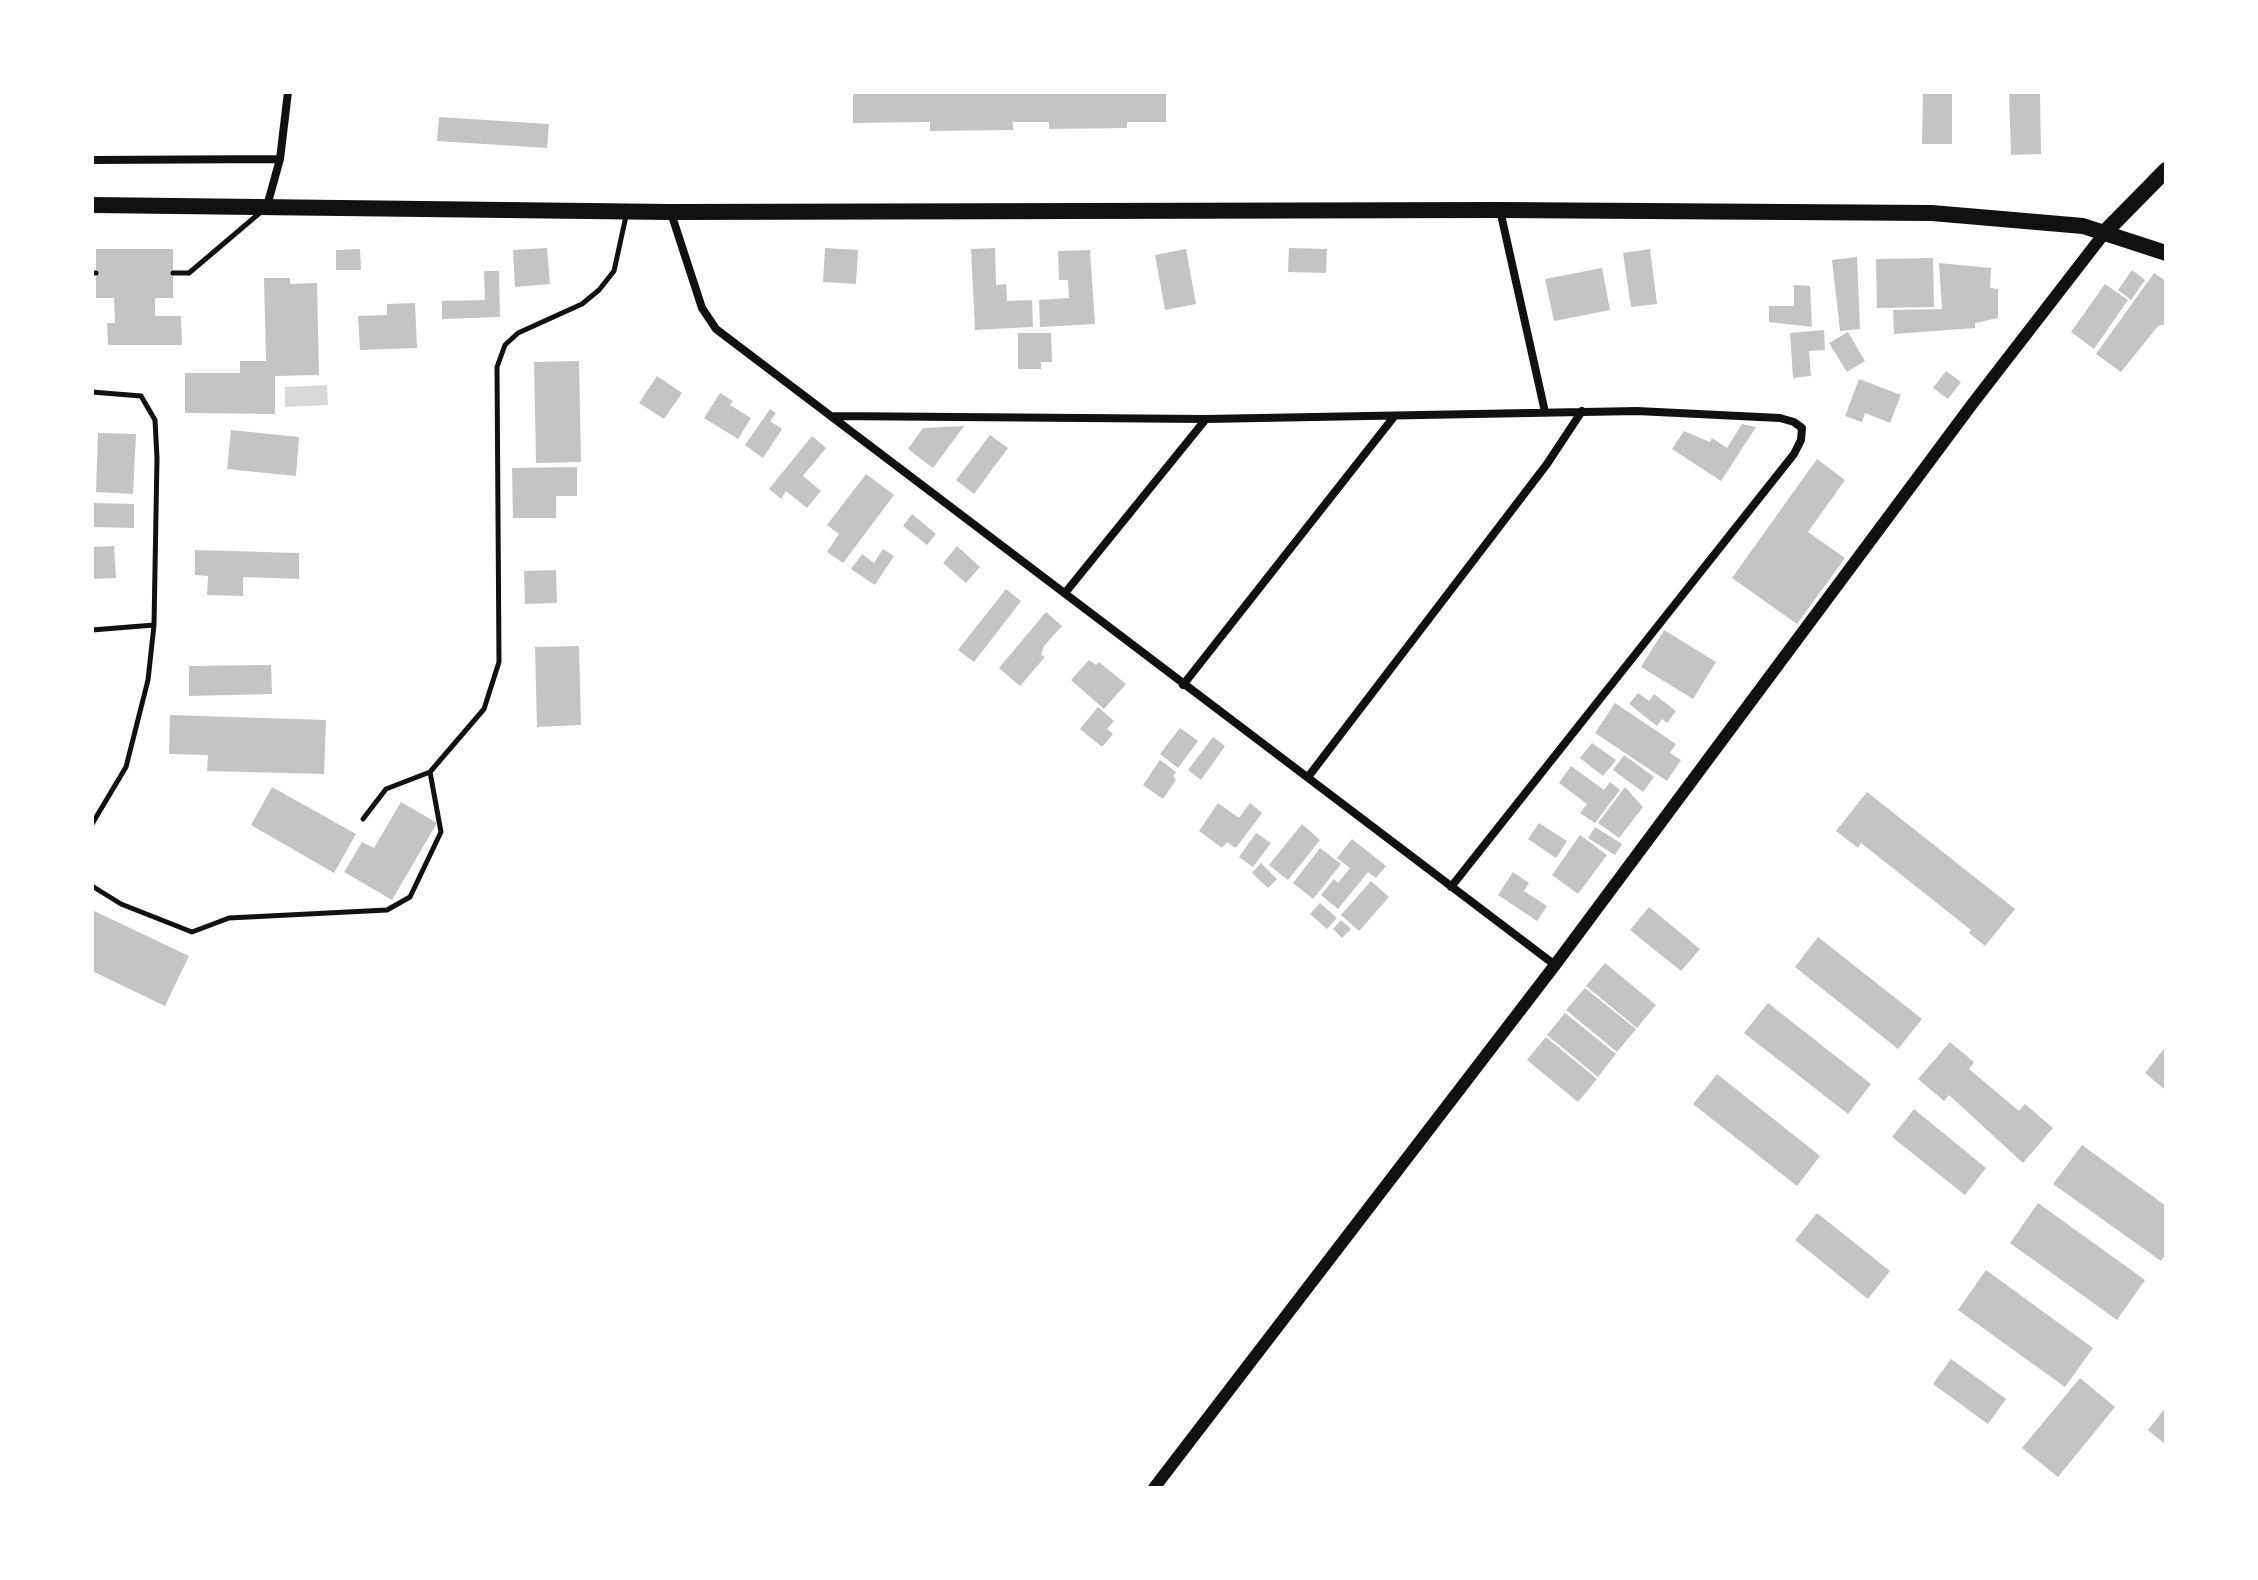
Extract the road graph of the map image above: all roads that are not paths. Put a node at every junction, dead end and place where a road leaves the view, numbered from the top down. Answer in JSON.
{"nodes":[{"id":1,"x":288,"y":92,"type":"edge"},
{"id":2,"x":280,"y":159,"type":"junction"},
{"id":3,"x":92,"y":160,"type":"edge"},
{"id":4,"x":2166,"y":170,"type":"edge"},
{"id":5,"x":92,"y":205,"type":"edge"},
{"id":6,"x":267,"y":206,"type":"junction"},
{"id":7,"x":1500,"y":210,"type":"junction"},
{"id":8,"x":627,"y":211,"type":"junction"},
{"id":9,"x":670,"y":212,"type":"junction"},
{"id":10,"x":2106,"y":231,"type":"junction"},
{"id":11,"x":2166,"y":253,"type":"edge"},
{"id":12,"x":173,"y":273,"type":"dead end"},
{"id":13,"x":92,"y":392,"type":"edge"},
{"id":14,"x":1582,"y":411,"type":"junction"},
{"id":15,"x":1545,"y":412,"type":"junction"},
{"id":16,"x":832,"y":416,"type":"junction"},
{"id":17,"x":1393,"y":418,"type":"junction"},
{"id":18,"x":1206,"y":419,"type":"junction"},
{"id":19,"x":1065,"y":593,"type":"junction"},
{"id":20,"x":154,"y":625,"type":"junction"},
{"id":21,"x":92,"y":630,"type":"edge"},
{"id":22,"x":1183,"y":685,"type":"junction"},
{"id":23,"x":430,"y":772,"type":"junction"},
{"id":24,"x":1308,"y":777,"type":"junction"},
{"id":25,"x":363,"y":819,"type":"dead end"},
{"id":26,"x":92,"y":824,"type":"edge"},
{"id":27,"x":92,"y":886,"type":"edge"},
{"id":28,"x":1451,"y":887,"type":"junction"},
{"id":29,"x":1555,"y":965,"type":"junction"},
{"id":30,"x":1154,"y":1488,"type":"edge"}],
"edges":[{"from":1,"to":2,"type":"street"},
{"from":2,"to":3,"type":"street"},
{"from":2,"to":6,"type":"street"},
{"from":4,"to":10,"type":"main road"},
{"from":5,"to":6,"type":"main road"},
{"from":6,"to":8,"type":"main road"},
{"from":6,"to":12,"type":"lane"},
{"from":7,"to":9,"type":"main road"},
{"from":7,"to":10,"type":"main road"},
{"from":7,"to":15,"type":"street"},
{"from":8,"to":9,"type":"main road"},
{"from":8,"to":23,"type":"lane"},
{"from":9,"to":16,"type":"street"},
{"from":10,"to":11,"type":"main road"},
{"from":10,"to":29,"type":"street"},
{"from":13,"to":20,"type":"lane"},
{"from":14,"to":15,"type":"street"},
{"from":14,"to":24,"type":"street"},
{"from":14,"to":28,"type":"street"},
{"from":15,"to":17,"type":"street"},
{"from":16,"to":18,"type":"street"},
{"from":16,"to":19,"type":"street"},
{"from":17,"to":18,"type":"street"},
{"from":17,"to":22,"type":"street"},
{"from":18,"to":19,"type":"street"},
{"from":19,"to":22,"type":"street"},
{"from":20,"to":21,"type":"lane"},
{"from":20,"to":26,"type":"lane"},
{"from":22,"to":24,"type":"street"},
{"from":23,"to":25,"type":"lane"},
{"from":23,"to":27,"type":"lane"},
{"from":24,"to":28,"type":"street"},
{"from":28,"to":29,"type":"street"},
{"from":29,"to":30,"type":"street"}]}
